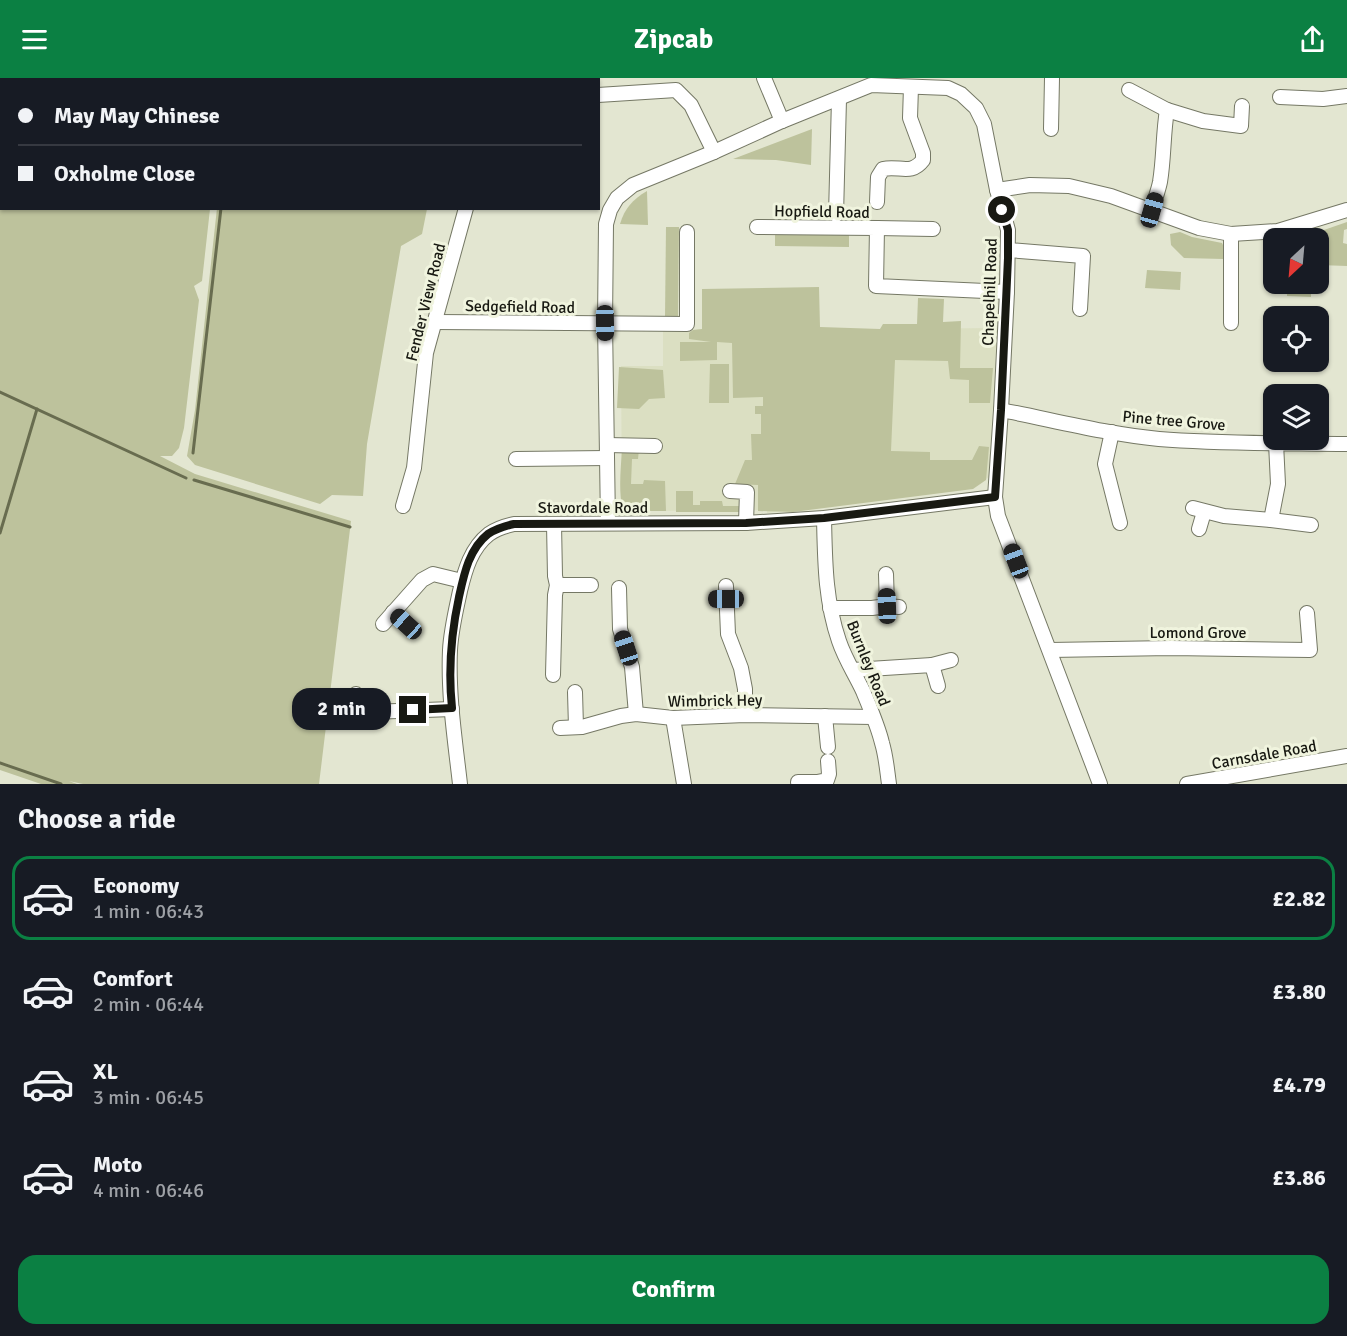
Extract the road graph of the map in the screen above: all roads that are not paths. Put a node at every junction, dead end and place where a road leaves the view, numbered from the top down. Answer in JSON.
{"nodes":[{"id":1,"x":764,"y":78,"type":"edge"},
{"id":2,"x":1052,"y":78,"type":"edge"},
{"id":3,"x":868,"y":82,"type":"edge"},
{"id":4,"x":918,"y":84,"type":"edge"},
{"id":5,"x":1129,"y":90,"type":"dead end"},
{"id":6,"x":600,"y":95,"type":"edge"},
{"id":7,"x":1347,"y":96,"type":"edge"},
{"id":8,"x":1280,"y":97,"type":"dead end"},
{"id":9,"x":839,"y":99,"type":"junction"},
{"id":10,"x":1242,"y":106,"type":"dead end"},
{"id":11,"x":1167,"y":110,"type":"junction"},
{"id":12,"x":782,"y":121,"type":"junction"},
{"id":13,"x":1051,"y":129,"type":"dead end"},
{"id":14,"x":714,"y":152,"type":"junction"},
{"id":15,"x":997,"y":190,"type":"junction"},
{"id":16,"x":878,"y":202,"type":"dead end"},
{"id":17,"x":465,"y":210,"type":"edge"},
{"id":18,"x":1152,"y":210,"type":"junction"},
{"id":19,"x":1347,"y":210,"type":"edge"},
{"id":20,"x":836,"y":215,"type":"dead end"},
{"id":21,"x":757,"y":227,"type":"dead end"},
{"id":22,"x":877,"y":228,"type":"junction"},
{"id":23,"x":933,"y":229,"type":"dead end"},
{"id":24,"x":687,"y":232,"type":"dead end"},
{"id":25,"x":1231,"y":234,"type":"junction"},
{"id":26,"x":1008,"y":250,"type":"junction"},
{"id":27,"x":1007,"y":292,"type":"junction"},
{"id":28,"x":1080,"y":309,"type":"dead end"},
{"id":29,"x":435,"y":322,"type":"junction"},
{"id":30,"x":605,"y":323,"type":"junction"},
{"id":31,"x":1231,"y":323,"type":"dead end"},
{"id":32,"x":1001,"y":410,"type":"junction"},
{"id":33,"x":1112,"y":432,"type":"junction"},
{"id":34,"x":1263,"y":442,"type":"edge"},
{"id":35,"x":1329,"y":444,"type":"edge"},
{"id":36,"x":1347,"y":444,"type":"edge"},
{"id":37,"x":656,"y":446,"type":"dead end"},
{"id":38,"x":1276,"y":450,"type":"edge"},
{"id":39,"x":607,"y":452,"type":"junction"},
{"id":40,"x":516,"y":459,"type":"dead end"},
{"id":41,"x":730,"y":491,"type":"dead end"},
{"id":42,"x":995,"y":497,"type":"junction"},
{"id":43,"x":403,"y":506,"type":"dead end"},
{"id":44,"x":824,"y":518,"type":"junction"},
{"id":45,"x":1271,"y":520,"type":"junction"},
{"id":46,"x":608,"y":523,"type":"junction"},
{"id":47,"x":746,"y":523,"type":"junction"},
{"id":48,"x":1120,"y":523,"type":"dead end"},
{"id":49,"x":554,"y":524,"type":"junction"},
{"id":50,"x":1311,"y":525,"type":"dead end"},
{"id":51,"x":1198,"y":529,"type":"dead end"},
{"id":52,"x":886,"y":574,"type":"dead end"},
{"id":53,"x":462,"y":581,"type":"junction"},
{"id":54,"x":591,"y":585,"type":"dead end"},
{"id":55,"x":619,"y":588,"type":"dead end"},
{"id":56,"x":551,"y":591,"type":"junction"},
{"id":57,"x":722,"y":595,"type":"dead end"},
{"id":58,"x":830,"y":609,"type":"junction"},
{"id":59,"x":393,"y":612,"type":"junction"},
{"id":60,"x":1306,"y":613,"type":"dead end"},
{"id":61,"x":383,"y":624,"type":"dead end"},
{"id":62,"x":406,"y":624,"type":"dead end"},
{"id":63,"x":1050,"y":650,"type":"junction"},
{"id":64,"x":951,"y":660,"type":"dead end"},
{"id":65,"x":932,"y":665,"type":"junction"},
{"id":66,"x":853,"y":670,"type":"junction"},
{"id":67,"x":553,"y":675,"type":"dead end"},
{"id":68,"x":938,"y":686,"type":"dead end"},
{"id":69,"x":575,"y":692,"type":"dead end"},
{"id":70,"x":356,"y":694,"type":"dead end"},
{"id":71,"x":452,"y":708,"type":"junction"},
{"id":72,"x":636,"y":714,"type":"junction"},
{"id":73,"x":745,"y":715,"type":"junction"},
{"id":74,"x":825,"y":716,"type":"junction"},
{"id":75,"x":873,"y":717,"type":"junction"},
{"id":76,"x":674,"y":718,"type":"junction"},
{"id":77,"x":576,"y":727,"type":"junction"},
{"id":78,"x":560,"y":728,"type":"dead end"},
{"id":79,"x":1347,"y":756,"type":"edge"},
{"id":80,"x":798,"y":782,"type":"dead end"},
{"id":81,"x":460,"y":784,"type":"edge"},
{"id":82,"x":684,"y":784,"type":"edge"},
{"id":83,"x":889,"y":784,"type":"edge"},
{"id":84,"x":1100,"y":784,"type":"edge"},
{"id":85,"x":1187,"y":784,"type":"edge"}],
"edges":[{"from":1,"to":12,"type":"street"},
{"from":2,"to":13,"type":"street"},
{"from":3,"to":4,"type":"street","name":"Chapelhill Road"},
{"from":3,"to":9,"type":"street","name":"Chapelhill Road"},
{"from":4,"to":15,"type":"street","name":"Chapelhill Road"},
{"from":4,"to":16,"type":"street"},
{"from":5,"to":11,"type":"street"},
{"from":6,"to":14,"type":"street"},
{"from":7,"to":8,"type":"street"},
{"from":9,"to":12,"type":"street","name":"Chapelhill Road"},
{"from":9,"to":20,"type":"street"},
{"from":10,"to":11,"type":"street"},
{"from":11,"to":18,"type":"street"},
{"from":12,"to":14,"type":"street","name":"Chapelhill Road"},
{"from":14,"to":30,"type":"street","name":"Chapelhill Road"},
{"from":15,"to":18,"type":"street"},
{"from":15,"to":26,"type":"street","name":"Chapelhill Road"},
{"from":17,"to":29,"type":"street","name":"Fender View Road"},
{"from":18,"to":25,"type":"street"},
{"from":19,"to":25,"type":"street"},
{"from":21,"to":22,"type":"street","name":"Hopfield Road"},
{"from":22,"to":23,"type":"street"},
{"from":22,"to":27,"type":"street","name":"Hopfield Road"},
{"from":24,"to":30,"type":"street"},
{"from":25,"to":31,"type":"street"},
{"from":26,"to":27,"type":"street","name":"Chapelhill Road"},
{"from":26,"to":28,"type":"street"},
{"from":27,"to":32,"type":"street","name":"Chapelhill Road"},
{"from":29,"to":30,"type":"street","name":"Sedgefield Road"},
{"from":29,"to":43,"type":"street","name":"Fender View Road"},
{"from":30,"to":39,"type":"street","name":"Chapelhill Road"},
{"from":32,"to":33,"type":"street","name":"Pine tree Grove"},
{"from":32,"to":42,"type":"street","name":"Chapelhill Road"},
{"from":33,"to":34,"type":"street","name":"Pine tree Grove"},
{"from":33,"to":48,"type":"street"},
{"from":35,"to":36,"type":"street","name":"Pine tree Grove"},
{"from":37,"to":39,"type":"street"},
{"from":38,"to":45,"type":"street"},
{"from":39,"to":40,"type":"street"},
{"from":39,"to":46,"type":"street","name":"Chapelhill Road"},
{"from":41,"to":47,"type":"street"},
{"from":42,"to":44,"type":"street","name":"Stavordale Road"},
{"from":42,"to":63,"type":"street","name":"Chapelhill Road"},
{"from":44,"to":47,"type":"street","name":"Stavordale Road"},
{"from":44,"to":58,"type":"street","name":"Burnley Road"},
{"from":45,"to":50,"type":"street"},
{"from":45,"to":51,"type":"street"},
{"from":46,"to":47,"type":"street","name":"Stavordale Road"},
{"from":46,"to":49,"type":"street","name":"Stavordale Road"},
{"from":49,"to":53,"type":"street","name":"Stavordale Road"},
{"from":49,"to":56,"type":"street"},
{"from":52,"to":58,"type":"street"},
{"from":53,"to":59,"type":"street"},
{"from":53,"to":71,"type":"street","name":"Stavordale Road"},
{"from":54,"to":56,"type":"street"},
{"from":55,"to":72,"type":"street"},
{"from":56,"to":67,"type":"street"},
{"from":57,"to":73,"type":"street"},
{"from":58,"to":66,"type":"street","name":"Burnley Road"},
{"from":59,"to":61,"type":"street"},
{"from":59,"to":62,"type":"street"},
{"from":60,"to":63,"type":"street","name":"Lomond Grove"},
{"from":63,"to":84,"type":"street","name":"Chapelhill Road"},
{"from":64,"to":65,"type":"street"},
{"from":65,"to":66,"type":"street"},
{"from":65,"to":68,"type":"street"},
{"from":66,"to":75,"type":"street","name":"Burnley Road"},
{"from":69,"to":77,"type":"street"},
{"from":70,"to":71,"type":"street"},
{"from":71,"to":81,"type":"street","name":"Stavordale Road"},
{"from":72,"to":76,"type":"street","name":"Wimbrick Hey"},
{"from":72,"to":77,"type":"street","name":"Wimbrick Hey"},
{"from":73,"to":74,"type":"street","name":"Wimbrick Hey"},
{"from":73,"to":76,"type":"street","name":"Wimbrick Hey"},
{"from":74,"to":75,"type":"street","name":"Wimbrick Hey"},
{"from":74,"to":80,"type":"street"},
{"from":75,"to":83,"type":"street","name":"Burnley Road"},
{"from":76,"to":82,"type":"street"},
{"from":77,"to":78,"type":"street","name":"Wimbrick Hey"},
{"from":79,"to":85,"type":"street","name":"Carnsdale Road"}]}
